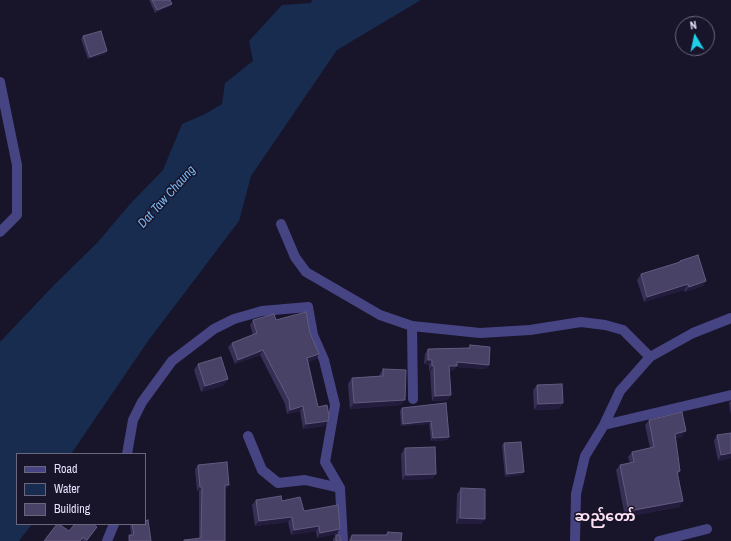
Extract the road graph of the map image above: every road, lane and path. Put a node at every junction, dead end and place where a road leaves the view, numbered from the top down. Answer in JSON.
{"nodes":[{"id":1,"x":0,"y":82,"type":"edge"},
{"id":2,"x":281,"y":224,"type":"dead end"},
{"id":3,"x":0,"y":232,"type":"edge"},
{"id":4,"x":731,"y":318,"type":"edge"},
{"id":5,"x":412,"y":326,"type":"junction"},
{"id":6,"x":650,"y":357,"type":"junction"},
{"id":7,"x":731,"y":395,"type":"edge"},
{"id":8,"x":414,"y":398,"type":"dead end"},
{"id":9,"x":604,"y":425,"type":"junction"},
{"id":10,"x":248,"y":436,"type":"dead end"},
{"id":11,"x":127,"y":453,"type":"edge"},
{"id":12,"x":340,"y":488,"type":"junction"},
{"id":13,"x":114,"y":525,"type":"edge"},
{"id":14,"x":707,"y":529,"type":"dead end"},
{"id":15,"x":107,"y":541,"type":"edge"},
{"id":16,"x":343,"y":541,"type":"edge"},
{"id":17,"x":575,"y":541,"type":"edge"},
{"id":18,"x":659,"y":541,"type":"edge"}],
"edges":[{"from":1,"to":3,"type":"street"},
{"from":2,"to":5,"type":"street"},
{"from":4,"to":6,"type":"street"},
{"from":5,"to":6,"type":"street"},
{"from":5,"to":8,"type":"street"},
{"from":6,"to":9,"type":"street"},
{"from":7,"to":9,"type":"street"},
{"from":9,"to":17,"type":"street"},
{"from":10,"to":12,"type":"street"},
{"from":11,"to":12,"type":"street"},
{"from":12,"to":16,"type":"street"},
{"from":13,"to":15,"type":"street"},
{"from":14,"to":18,"type":"street"}]}
